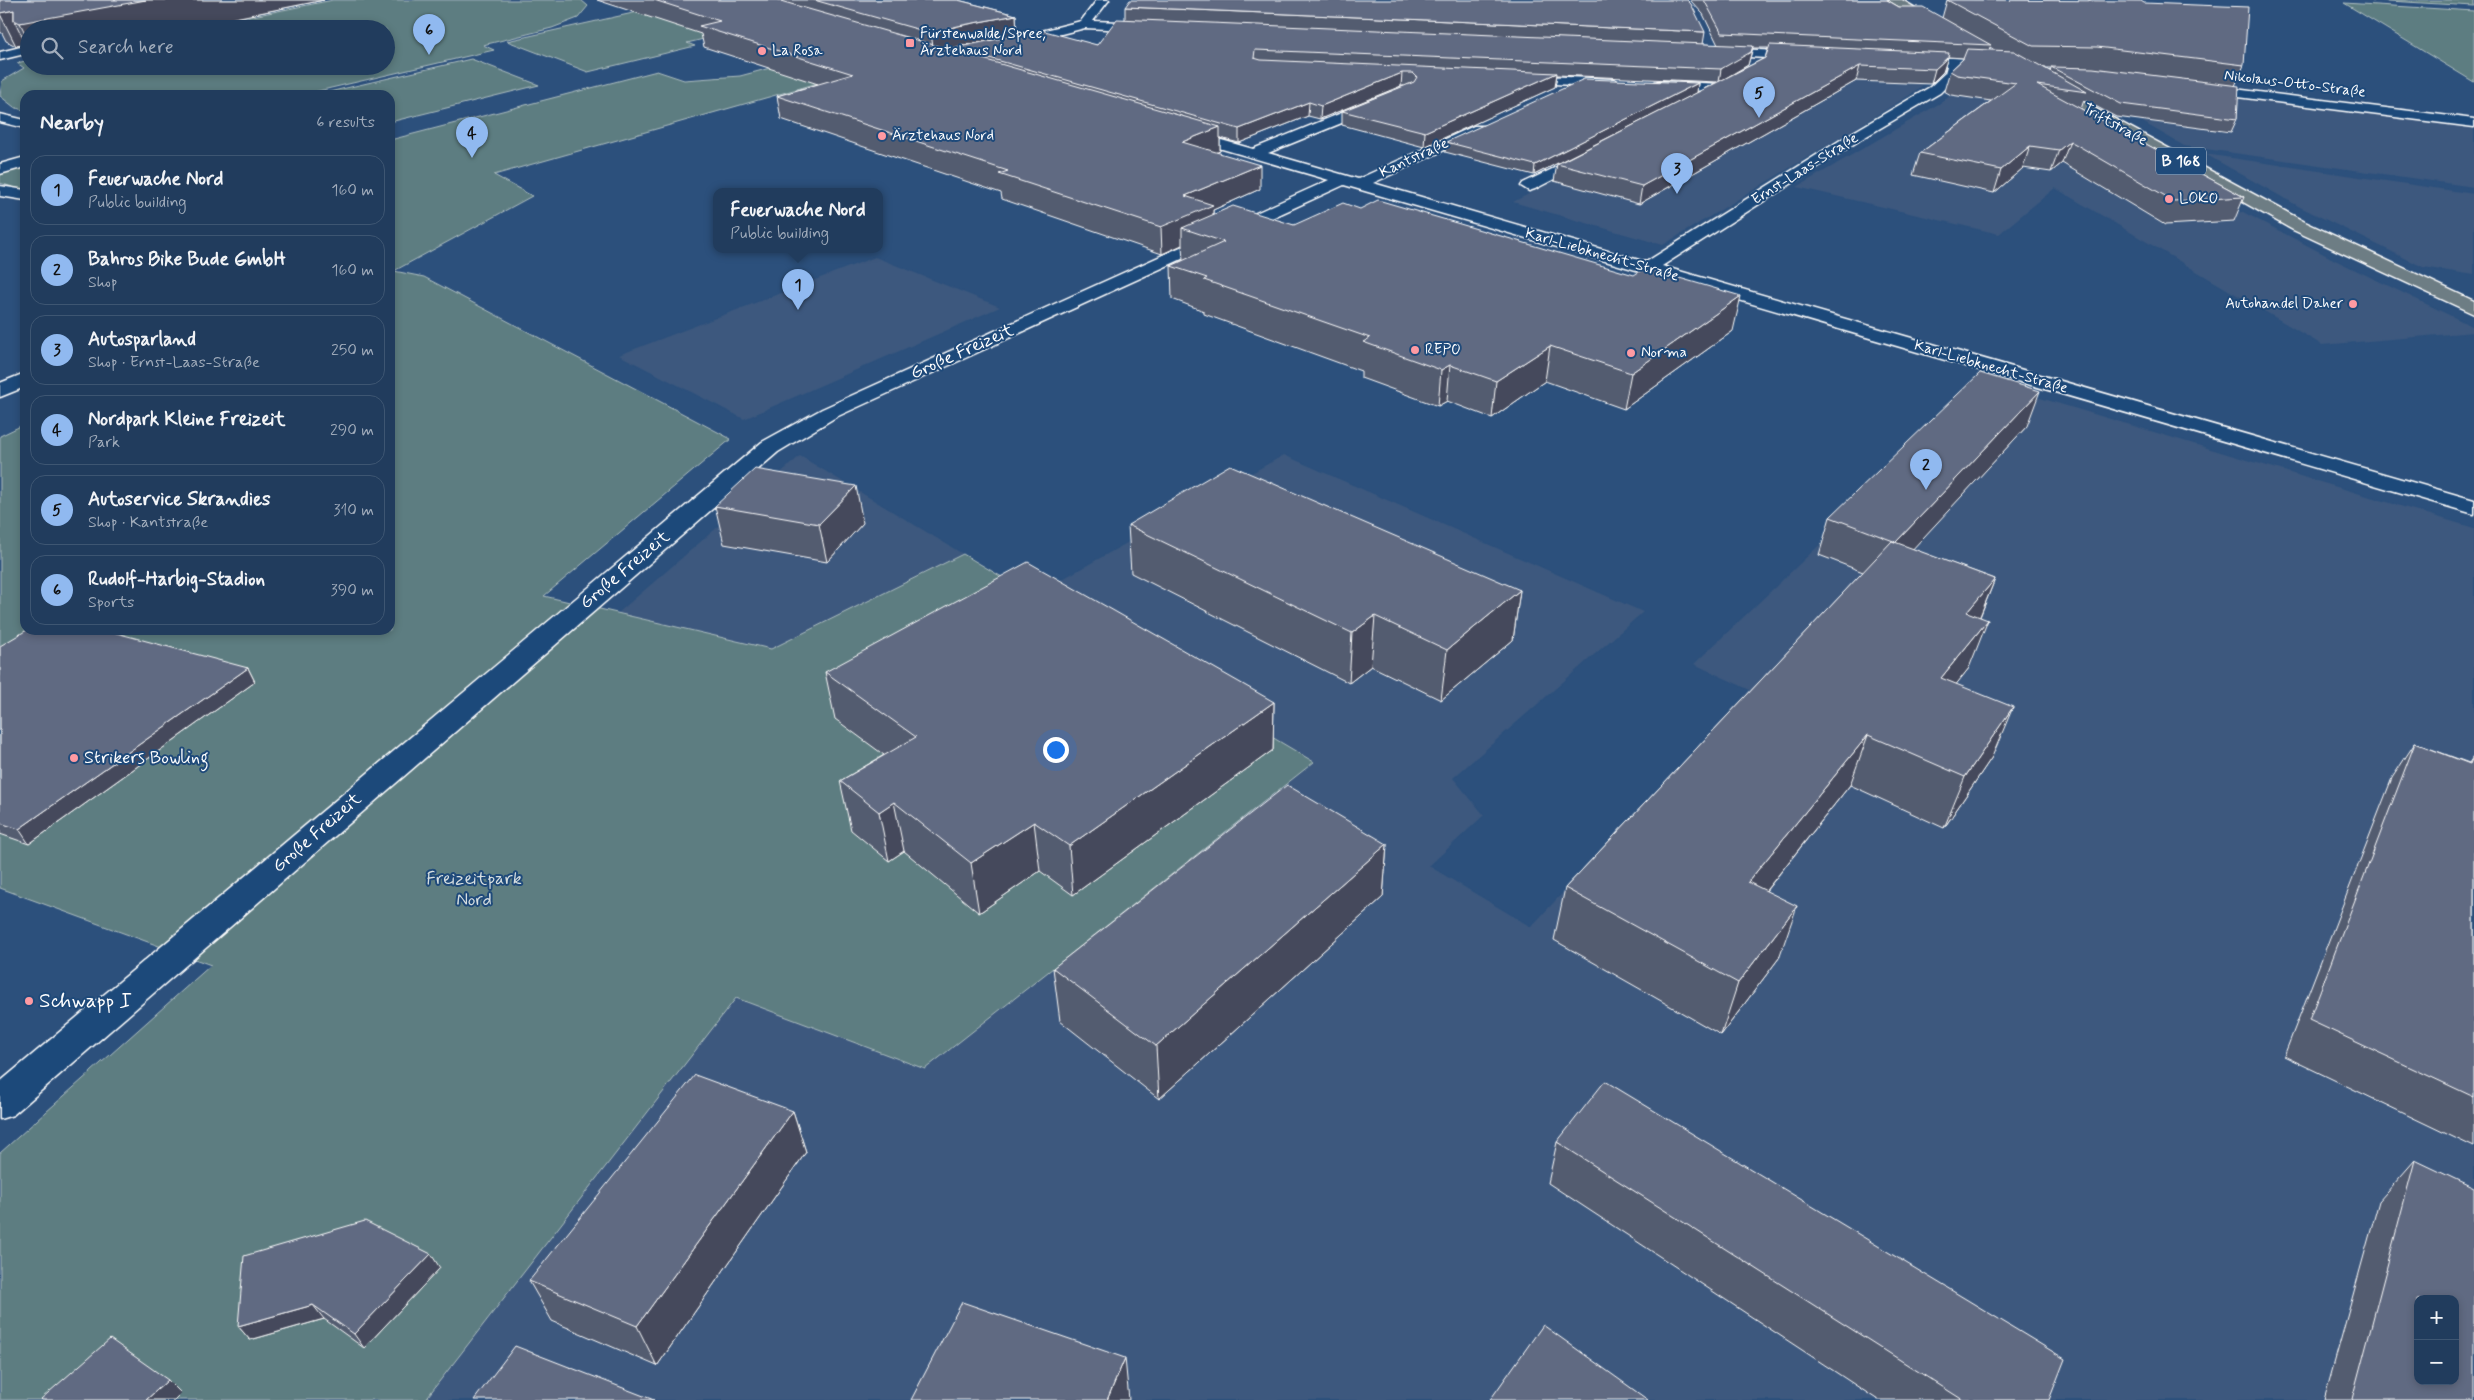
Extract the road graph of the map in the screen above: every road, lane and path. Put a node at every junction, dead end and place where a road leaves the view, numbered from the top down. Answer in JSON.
{"nodes":[{"id":1,"x":1103,"y":0,"type":"edge"},
{"id":2,"x":1894,"y":0,"type":"edge"},
{"id":3,"x":1086,"y":24,"type":"junction"},
{"id":4,"x":1161,"y":28,"type":"edge"},
{"id":5,"x":1951,"y":32,"type":"edge"},
{"id":6,"x":1009,"y":42,"type":"edge"},
{"id":7,"x":1976,"y":46,"type":"edge"},
{"id":8,"x":1709,"y":49,"type":"edge"},
{"id":9,"x":20,"y":51,"type":"edge"},
{"id":10,"x":1760,"y":54,"type":"junction"},
{"id":11,"x":0,"y":56,"type":"edge"},
{"id":12,"x":1819,"y":56,"type":"edge"},
{"id":13,"x":1896,"y":60,"type":"edge"},
{"id":14,"x":1955,"y":62,"type":"junction"},
{"id":15,"x":2008,"y":65,"type":"joint"},
{"id":16,"x":1756,"y":68,"type":"edge"},
{"id":17,"x":1504,"y":78,"type":"edge"},
{"id":18,"x":1736,"y":80,"type":"edge"},
{"id":19,"x":1580,"y":82,"type":"junction"},
{"id":20,"x":2040,"y":82,"type":"edge"},
{"id":21,"x":1627,"y":84,"type":"edge"},
{"id":22,"x":1646,"y":85,"type":"edge"},
{"id":23,"x":2187,"y":87,"type":"edge"},
{"id":24,"x":1722,"y":88,"type":"junction"},
{"id":25,"x":1553,"y":94,"type":"edge"},
{"id":26,"x":1389,"y":98,"type":"edge"},
{"id":27,"x":1691,"y":103,"type":"edge"},
{"id":28,"x":0,"y":118,"type":"edge"},
{"id":29,"x":20,"y":123,"type":"edge"},
{"id":30,"x":1491,"y":123,"type":"edge"},
{"id":31,"x":2474,"y":123,"type":"edge"},
{"id":32,"x":1169,"y":129,"type":"edge"},
{"id":33,"x":1603,"y":148,"type":"edge"},
{"id":34,"x":1252,"y":154,"type":"junction"},
{"id":35,"x":20,"y":163,"type":"edge"},
{"id":36,"x":0,"y":169,"type":"edge"},
{"id":37,"x":1350,"y":182,"type":"junction"},
{"id":38,"x":1529,"y":186,"type":"dead end"},
{"id":39,"x":0,"y":191,"type":"edge"},
{"id":40,"x":20,"y":195,"type":"edge"},
{"id":41,"x":1648,"y":268,"type":"junction"},
{"id":42,"x":2474,"y":308,"type":"edge"},
{"id":43,"x":20,"y":381,"type":"edge"},
{"id":44,"x":0,"y":391,"type":"edge"},
{"id":45,"x":2474,"y":507,"type":"edge"},
{"id":46,"x":0,"y":1104,"type":"edge"}],
"edges":[{"from":1,"to":3,"type":"street"},
{"from":2,"to":5,"type":"main road"},
{"from":3,"to":4,"type":"street"},
{"from":3,"to":6,"type":"street"},
{"from":7,"to":15,"type":"main road"},
{"from":8,"to":10,"type":"street"},
{"from":9,"to":11,"type":"street"},
{"from":10,"to":12,"type":"street"},
{"from":10,"to":16,"type":"street"},
{"from":13,"to":14,"type":"street"},
{"from":14,"to":15,"type":"street"},
{"from":14,"to":41,"type":"street","name":"Ernst-Laas-Straße"},
{"from":17,"to":19,"type":"street"},
{"from":18,"to":24,"type":"street"},
{"from":19,"to":21,"type":"street"},
{"from":19,"to":25,"type":"street"},
{"from":20,"to":42,"type":"main road","name":"Triftstraße","number":"B 168"},
{"from":22,"to":24,"type":"street"},
{"from":23,"to":31,"type":"street","name":"Nikolaus-Otto-Straße"},
{"from":24,"to":27,"type":"street"},
{"from":26,"to":34,"type":"street"},
{"from":28,"to":29,"type":"street"},
{"from":30,"to":37,"type":"street","name":"Kantstraße"},
{"from":32,"to":34,"type":"street","name":"Karl-Liebknecht-Straße"},
{"from":33,"to":38,"type":"street"},
{"from":34,"to":37,"type":"street","name":"Karl-Liebknecht-Straße"},
{"from":35,"to":36,"type":"street"},
{"from":37,"to":41,"type":"street","name":"Karl-Liebknecht-Straße"},
{"from":37,"to":46,"type":"street","name":"Große Freizeit"},
{"from":39,"to":40,"type":"street"},
{"from":41,"to":45,"type":"street","name":"Karl-Liebknecht-Straße"},
{"from":43,"to":44,"type":"street"}]}
